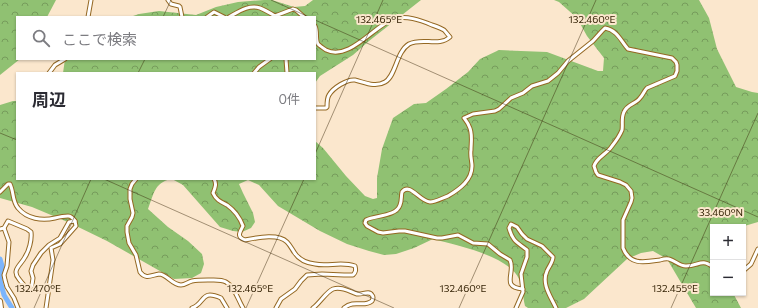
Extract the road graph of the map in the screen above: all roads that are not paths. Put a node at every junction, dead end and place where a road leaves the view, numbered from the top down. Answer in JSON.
{"nodes":[{"id":1,"x":91,"y":0,"type":"edge"},
{"id":2,"x":168,"y":0,"type":"edge"},
{"id":3,"x":88,"y":16,"type":"edge"},
{"id":4,"x":182,"y":16,"type":"edge"},
{"id":5,"x":208,"y":16,"type":"edge"},
{"id":6,"x":222,"y":16,"type":"edge"},
{"id":7,"x":231,"y":16,"type":"edge"},
{"id":8,"x":275,"y":16,"type":"edge"},
{"id":9,"x":275,"y":16,"type":"edge"},
{"id":10,"x":303,"y":16,"type":"edge"},
{"id":11,"x":316,"y":28,"type":"edge"},
{"id":12,"x":63,"y":60,"type":"edge"},
{"id":13,"x":269,"y":60,"type":"edge"},
{"id":14,"x":286,"y":60,"type":"edge"},
{"id":15,"x":50,"y":72,"type":"edge"},
{"id":16,"x":255,"y":72,"type":"edge"},
{"id":17,"x":287,"y":72,"type":"edge"},
{"id":18,"x":316,"y":108,"type":"edge"},
{"id":19,"x":135,"y":180,"type":"edge"},
{"id":20,"x":215,"y":180,"type":"edge"},
{"id":21,"x":0,"y":192,"type":"edge"},
{"id":22,"x":75,"y":221,"type":"junction"},
{"id":23,"x":2,"y":229,"type":"edge"},
{"id":24,"x":758,"y":249,"type":"edge"},
{"id":25,"x":710,"y":265,"type":"edge"},
{"id":26,"x":746,"y":268,"type":"edge"},
{"id":27,"x":523,"y":289,"type":"junction"},
{"id":28,"x":0,"y":301,"type":"edge"},
{"id":29,"x":1,"y":308,"type":"edge"},
{"id":30,"x":18,"y":308,"type":"edge"},
{"id":31,"x":46,"y":308,"type":"edge"},
{"id":32,"x":192,"y":308,"type":"edge"},
{"id":33,"x":227,"y":308,"type":"edge"},
{"id":34,"x":243,"y":308,"type":"edge"},
{"id":35,"x":276,"y":308,"type":"edge"},
{"id":36,"x":313,"y":308,"type":"edge"},
{"id":37,"x":344,"y":308,"type":"edge"},
{"id":38,"x":516,"y":308,"type":"edge"},
{"id":39,"x":556,"y":308,"type":"edge"}],
"edges":[{"from":1,"to":3,"type":"street"},
{"from":2,"to":4,"type":"street"},
{"from":5,"to":6,"type":"street"},
{"from":7,"to":8,"type":"street"},
{"from":9,"to":10,"type":"street"},
{"from":11,"to":18,"type":"street"},
{"from":12,"to":15,"type":"street"},
{"from":13,"to":16,"type":"street"},
{"from":14,"to":17,"type":"street"},
{"from":19,"to":34,"type":"street"},
{"from":20,"to":35,"type":"street"},
{"from":21,"to":22,"type":"street"},
{"from":22,"to":23,"type":"street"},
{"from":22,"to":31,"type":"street"},
{"from":23,"to":30,"type":"street"},
{"from":24,"to":26,"type":"street"},
{"from":25,"to":27,"type":"street"},
{"from":27,"to":38,"type":"street"},
{"from":27,"to":39,"type":"street"},
{"from":28,"to":29,"type":"highway"},
{"from":32,"to":33,"type":"street"},
{"from":36,"to":37,"type":"street"}]}
